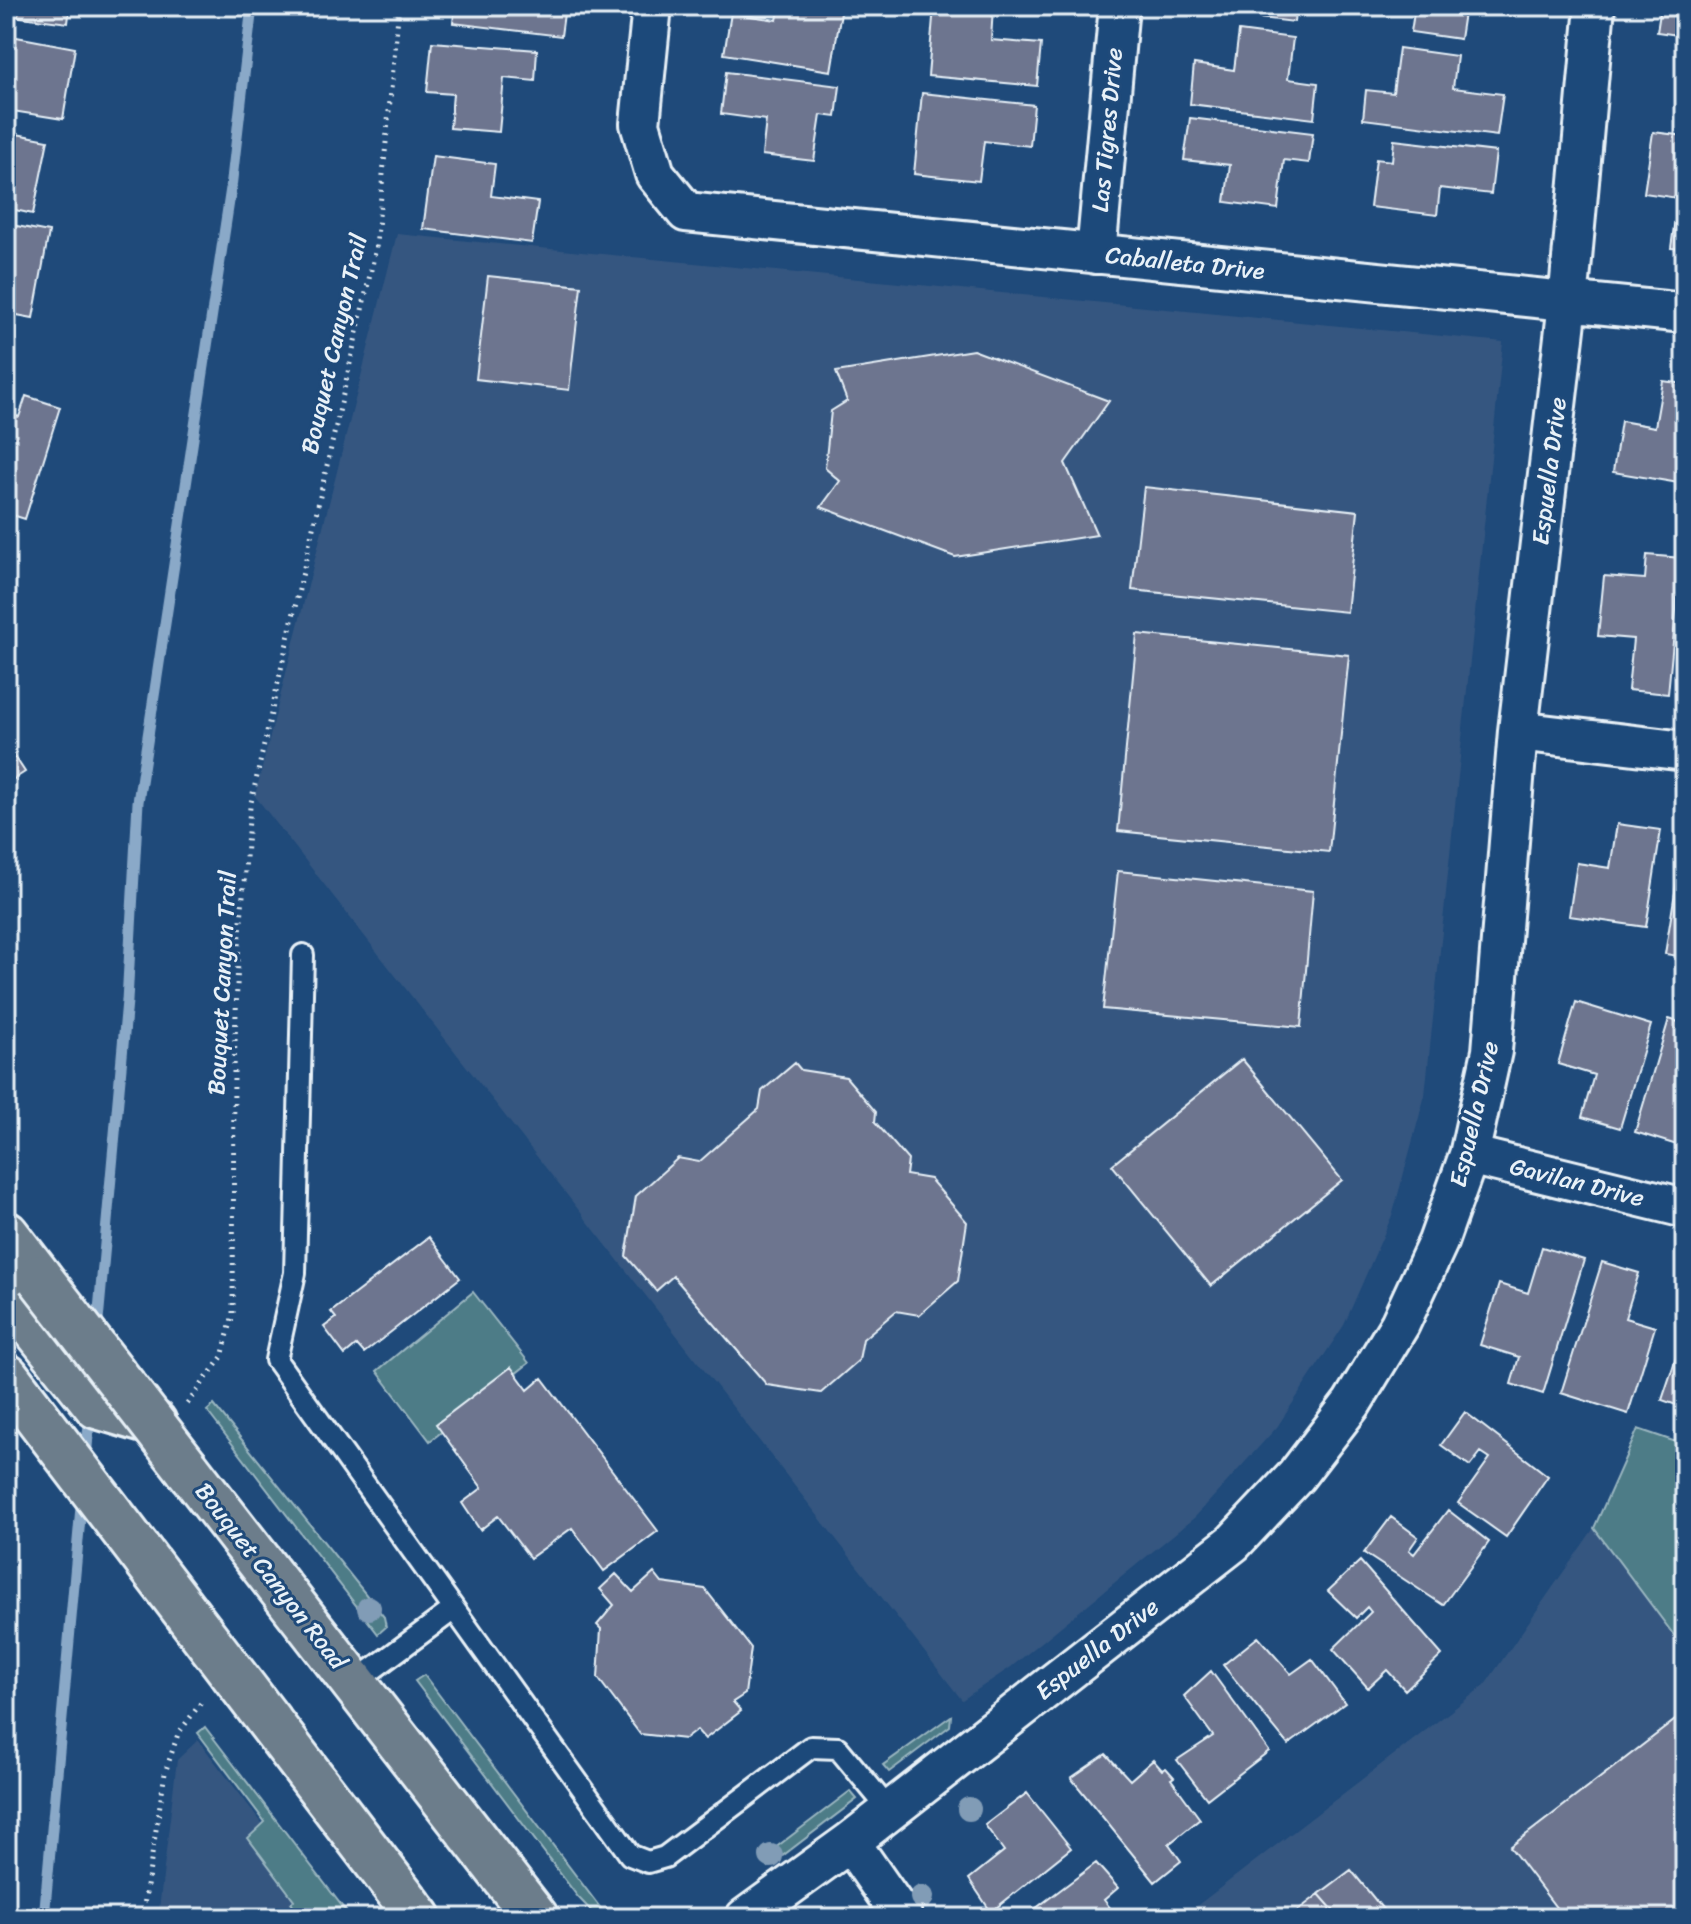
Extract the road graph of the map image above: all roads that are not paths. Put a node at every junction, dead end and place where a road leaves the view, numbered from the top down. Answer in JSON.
{"nodes":[{"id":1,"x":652,"y":6,"type":"edge"},
{"id":2,"x":1119,"y":6,"type":"edge"},
{"id":3,"x":1595,"y":6,"type":"edge"},
{"id":4,"x":1096,"y":254,"type":"junction"},
{"id":5,"x":1568,"y":303,"type":"junction"},
{"id":6,"x":1685,"y":313,"type":"edge"},
{"id":7,"x":1518,"y":731,"type":"junction"},
{"id":8,"x":1685,"y":751,"type":"edge"},
{"id":9,"x":303,"y":955,"type":"dead end"},
{"id":10,"x":1469,"y":1155,"type":"junction"},
{"id":11,"x":1685,"y":1208,"type":"edge"},
{"id":12,"x":6,"y":1234,"type":"edge"},
{"id":13,"x":22,"y":1284,"type":"edge"},
{"id":14,"x":14,"y":1386,"type":"edge"},
{"id":15,"x":454,"y":1609,"type":"junction"},
{"id":16,"x":354,"y":1683,"type":"junction"},
{"id":17,"x":890,"y":1811,"type":"junction"},
{"id":18,"x":850,"y":1842,"type":"junction"},
{"id":19,"x":419,"y":1918,"type":"edge"},
{"id":20,"x":536,"y":1918,"type":"edge"},
{"id":21,"x":745,"y":1918,"type":"edge"},
{"id":22,"x":903,"y":1918,"type":"edge"}],
"edges":[{"from":1,"to":4,"type":"street","name":"Caballeta Drive"},
{"from":2,"to":4,"type":"street","name":"Las Tigres Drive"},
{"from":3,"to":5,"type":"street","name":"Espuella Drive"},
{"from":4,"to":5,"type":"street","name":"Caballeta Drive"},
{"from":5,"to":6,"type":"street","name":"Caballeta Drive"},
{"from":5,"to":7,"type":"street","name":"Espuella Drive"},
{"from":7,"to":8,"type":"street"},
{"from":7,"to":10,"type":"street","name":"Espuella Drive"},
{"from":9,"to":15,"type":"lane"},
{"from":10,"to":11,"type":"street","name":"Gavilan Drive"},
{"from":10,"to":17,"type":"street","name":"Espuella Drive"},
{"from":12,"to":13,"type":"main road","name":"Bouquet Canyon Road"},
{"from":13,"to":16,"type":"main road","name":"Bouquet Canyon Road","bridge":true},
{"from":14,"to":19,"type":"main road"},
{"from":15,"to":16,"type":"lane"},
{"from":15,"to":17,"type":"lane"},
{"from":16,"to":20,"type":"main road","name":"Bouquet Canyon Road"},
{"from":17,"to":18,"type":"street","name":"Espuella Drive"},
{"from":18,"to":21,"type":"street","name":"Espuella Drive"},
{"from":18,"to":22,"type":"street"}]}
